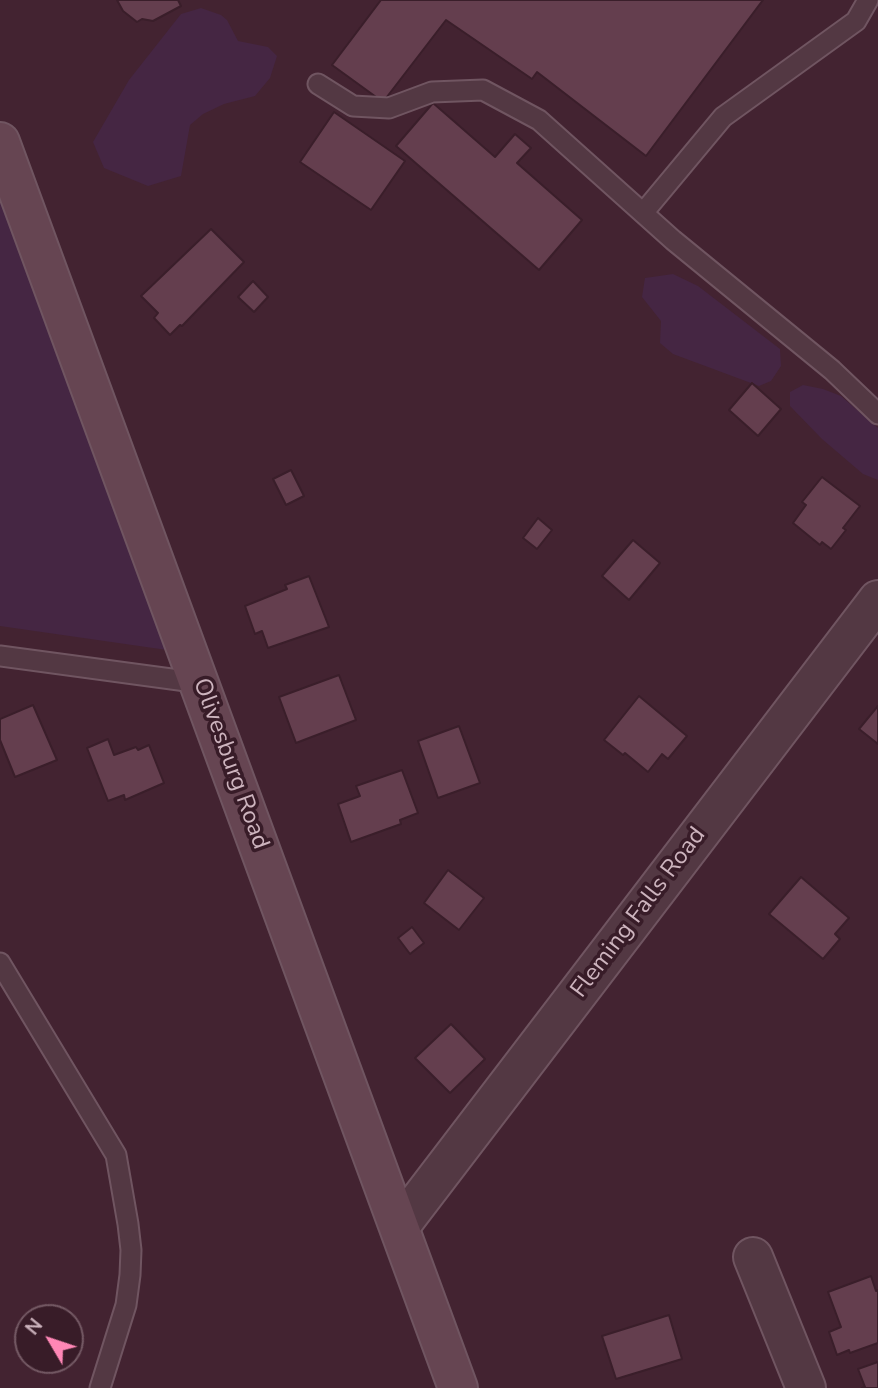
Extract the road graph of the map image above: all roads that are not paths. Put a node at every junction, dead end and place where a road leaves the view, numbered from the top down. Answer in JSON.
{"nodes":[{"id":1,"x":868,"y":0,"type":"edge"},
{"id":2,"x":318,"y":85,"type":"dead end"},
{"id":3,"x":0,"y":142,"type":"edge"},
{"id":4,"x":643,"y":213,"type":"junction"},
{"id":5,"x":878,"y":414,"type":"edge"},
{"id":6,"x":878,"y":600,"type":"edge"},
{"id":7,"x":0,"y":656,"type":"edge"},
{"id":8,"x":201,"y":683,"type":"junction"},
{"id":9,"x":0,"y":963,"type":"edge"},
{"id":10,"x":400,"y":1226,"type":"junction"},
{"id":11,"x":753,"y":1257,"type":"dead end"},
{"id":12,"x":100,"y":1388,"type":"edge"},
{"id":13,"x":458,"y":1388,"type":"edge"},
{"id":14,"x":806,"y":1388,"type":"edge"}],
"edges":[{"from":1,"to":4,"type":"lane"},
{"from":2,"to":4,"type":"lane"},
{"from":3,"to":8,"type":"main road","name":"Olivesburg Road"},
{"from":4,"to":5,"type":"lane"},
{"from":6,"to":10,"type":"street","name":"Fleming Falls Road"},
{"from":7,"to":8,"type":"lane"},
{"from":8,"to":10,"type":"main road","name":"Olivesburg Road"},
{"from":9,"to":12,"type":"lane"},
{"from":10,"to":13,"type":"main road","name":"Olivesburg Road"},
{"from":11,"to":14,"type":"street"}]}
